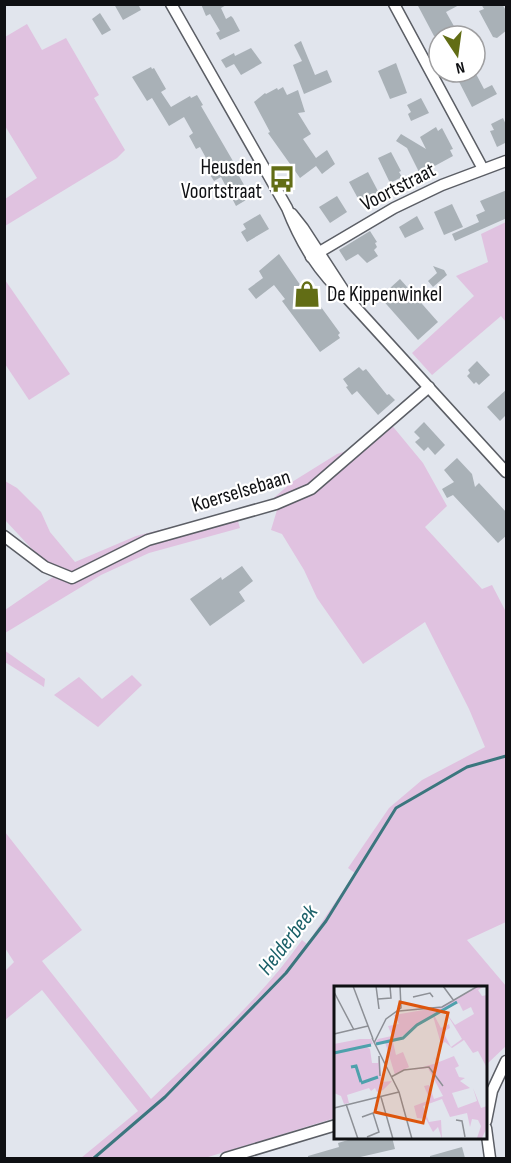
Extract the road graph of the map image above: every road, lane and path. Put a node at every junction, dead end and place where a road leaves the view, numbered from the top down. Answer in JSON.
{"nodes":[{"id":1,"x":171,"y":4,"type":"edge"},
{"id":2,"x":394,"y":4,"type":"edge"},
{"id":3,"x":507,"y":161,"type":"edge"},
{"id":4,"x":483,"y":169,"type":"junction"},
{"id":5,"x":315,"y":254,"type":"junction"},
{"id":6,"x":429,"y":387,"type":"junction"},
{"id":7,"x":507,"y":472,"type":"edge"},
{"id":8,"x":4,"y":536,"type":"edge"},
{"id":9,"x":507,"y":1061,"type":"edge"},
{"id":10,"x":498,"y":1075,"type":"junction"},
{"id":11,"x":487,"y":1078,"type":"edge"},
{"id":12,"x":487,"y":1116,"type":"edge"},
{"id":13,"x":334,"y":1126,"type":"edge"},
{"id":14,"x":487,"y":1136,"type":"edge"},
{"id":15,"x":226,"y":1158,"type":"edge"},
{"id":16,"x":490,"y":1158,"type":"edge"}],
"edges":[{"from":1,"to":5,"type":"street"},
{"from":2,"to":4,"type":"street"},
{"from":3,"to":4,"type":"street","name":"Voortstraat"},
{"from":4,"to":5,"type":"street","name":"Voortstraat"},
{"from":5,"to":6,"type":"street"},
{"from":6,"to":7,"type":"street"},
{"from":6,"to":8,"type":"street","name":"Koerselsebaan"},
{"from":9,"to":10,"type":"street"},
{"from":10,"to":11,"type":"street"},
{"from":10,"to":12,"type":"street"},
{"from":13,"to":15,"type":"street"},
{"from":14,"to":16,"type":"street"}]}
